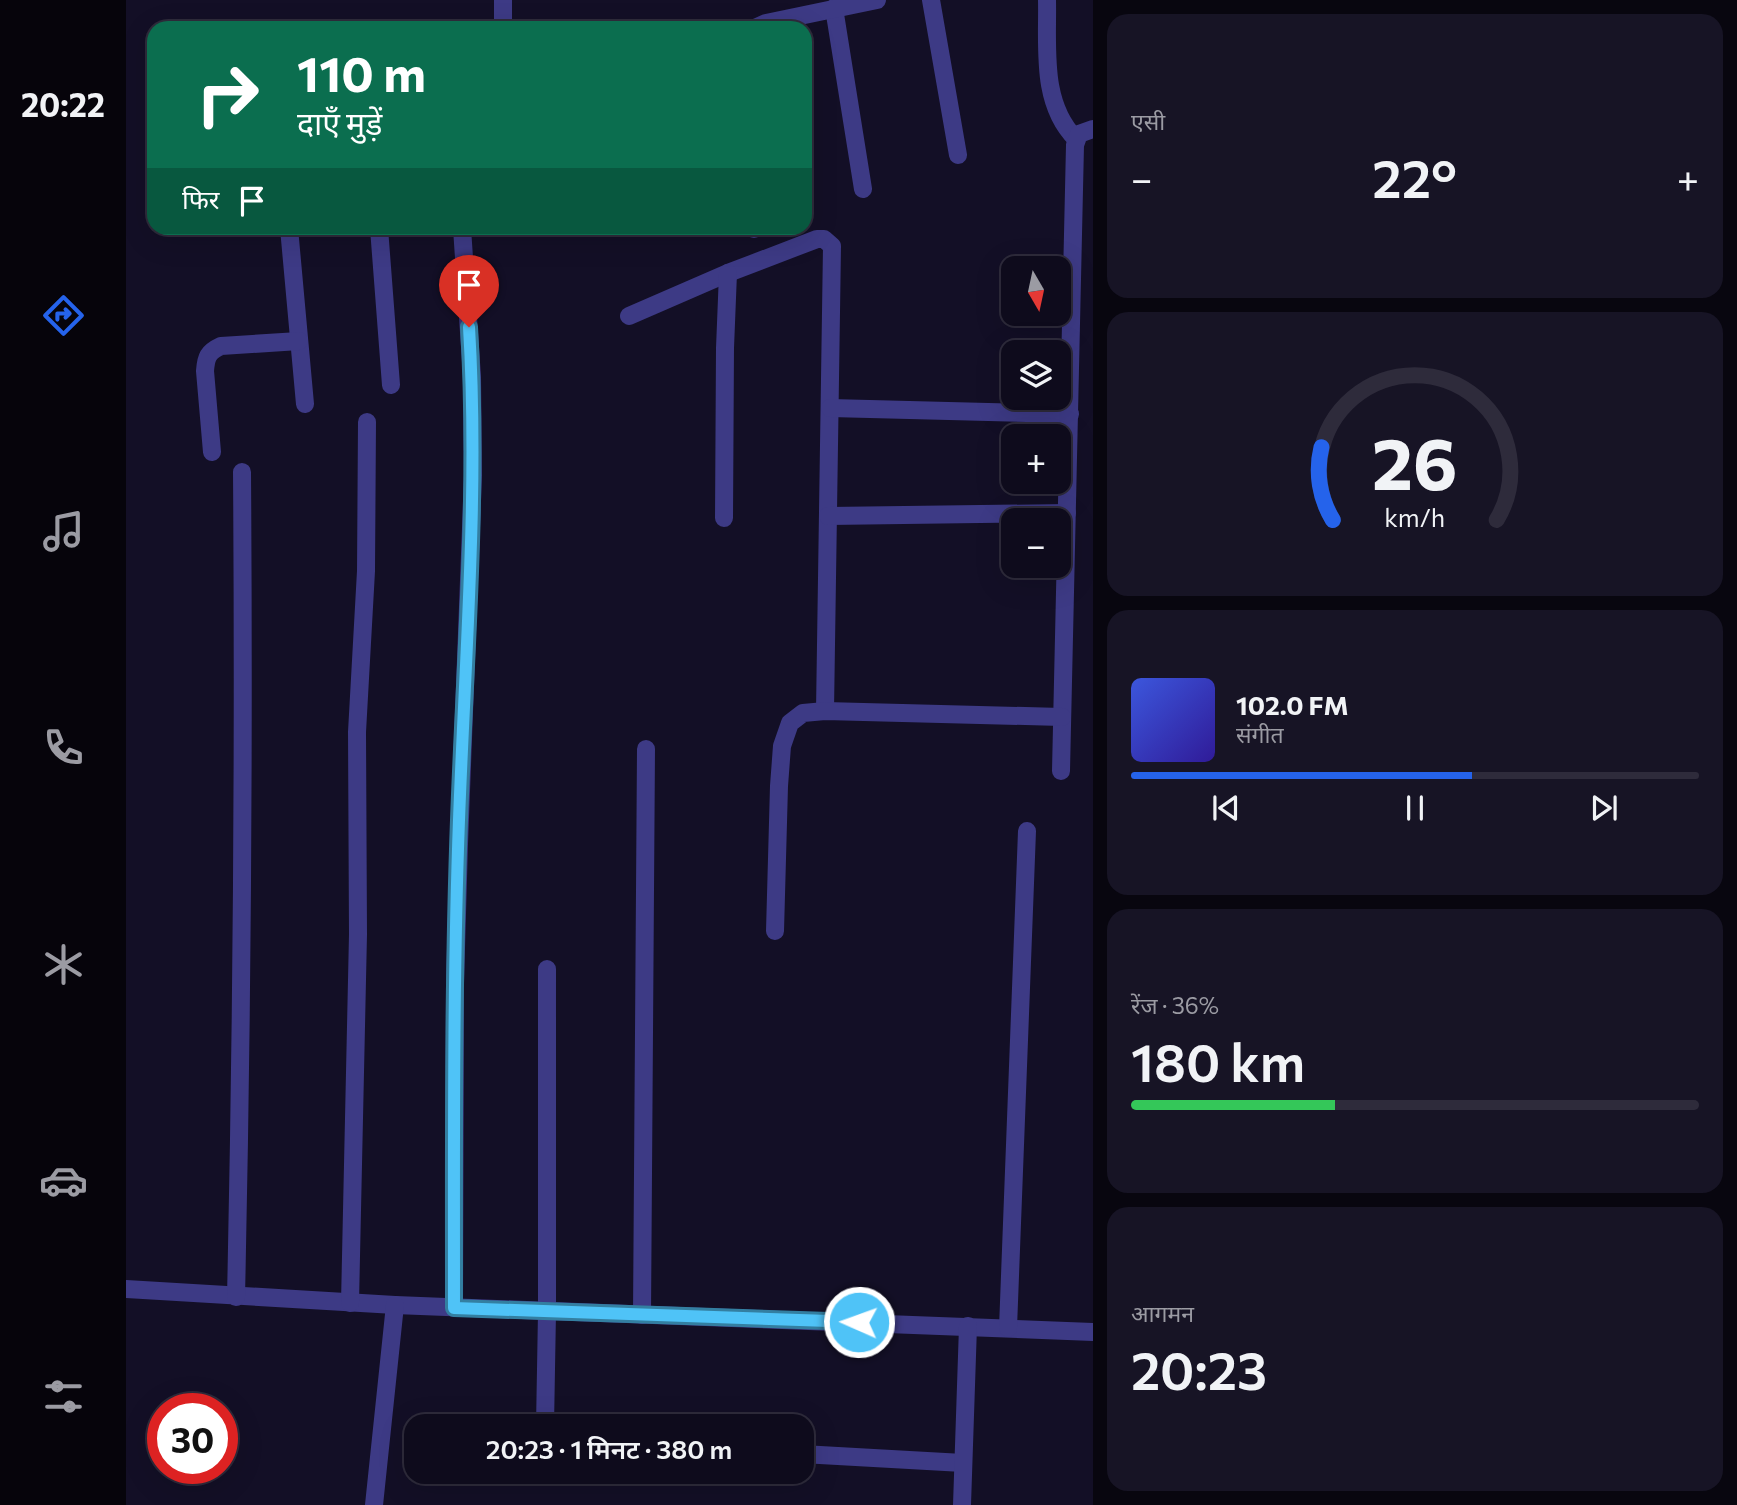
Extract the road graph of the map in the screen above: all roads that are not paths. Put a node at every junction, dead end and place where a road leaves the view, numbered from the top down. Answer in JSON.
{"nodes":[{"id":1,"x":503,"y":0,"type":"edge"},
{"id":2,"x":877,"y":0,"type":"edge"},
{"id":3,"x":931,"y":0,"type":"edge"},
{"id":4,"x":1048,"y":0,"type":"edge"},
{"id":5,"x":834,"y":8,"type":"junction"},
{"id":6,"x":503,"y":21,"type":"edge"},
{"id":7,"x":775,"y":21,"type":"edge"},
{"id":8,"x":1093,"y":129,"type":"edge"},
{"id":9,"x":1076,"y":139,"type":"junction"},
{"id":10,"x":958,"y":155,"type":"dead end"},
{"id":11,"x":863,"y":190,"type":"dead end"},
{"id":12,"x":290,"y":235,"type":"edge"},
{"id":13,"x":380,"y":235,"type":"edge"},
{"id":14,"x":463,"y":235,"type":"edge"},
{"id":15,"x":728,"y":274,"type":"junction"},
{"id":16,"x":629,"y":316,"type":"dead end"},
{"id":17,"x":299,"y":341,"type":"junction"},
{"id":18,"x":391,"y":385,"type":"dead end"},
{"id":19,"x":305,"y":404,"type":"dead end"},
{"id":20,"x":830,"y":408,"type":"junction"},
{"id":21,"x":1070,"y":414,"type":"junction"},
{"id":22,"x":367,"y":422,"type":"dead end"},
{"id":23,"x":212,"y":452,"type":"dead end"},
{"id":24,"x":242,"y":472,"type":"dead end"},
{"id":25,"x":1067,"y":508,"type":"edge"},
{"id":26,"x":1001,"y":514,"type":"edge"},
{"id":27,"x":828,"y":516,"type":"junction"},
{"id":28,"x":724,"y":518,"type":"dead end"},
{"id":29,"x":1065,"y":578,"type":"edge"},
{"id":30,"x":825,"y":710,"type":"junction"},
{"id":31,"x":1062,"y":717,"type":"junction"},
{"id":32,"x":646,"y":749,"type":"dead end"},
{"id":33,"x":1061,"y":771,"type":"dead end"},
{"id":34,"x":1027,"y":831,"type":"dead end"},
{"id":35,"x":775,"y":932,"type":"dead end"},
{"id":36,"x":547,"y":969,"type":"dead end"},
{"id":37,"x":126,"y":1289,"type":"edge"},
{"id":38,"x":236,"y":1297,"type":"junction"},
{"id":39,"x":349,"y":1303,"type":"junction"},
{"id":40,"x":395,"y":1305,"type":"junction"},
{"id":41,"x":454,"y":1308,"type":"junction"},
{"id":42,"x":547,"y":1312,"type":"junction"},
{"id":43,"x":642,"y":1315,"type":"junction"},
{"id":44,"x":968,"y":1326,"type":"junction"},
{"id":45,"x":1008,"y":1328,"type":"junction"},
{"id":46,"x":1093,"y":1332,"type":"edge"},
{"id":47,"x":545,"y":1414,"type":"edge"},
{"id":48,"x":814,"y":1455,"type":"edge"},
{"id":49,"x":963,"y":1463,"type":"junction"},
{"id":50,"x":374,"y":1505,"type":"edge"},
{"id":51,"x":962,"y":1505,"type":"edge"}],
"edges":[{"from":1,"to":6,"type":"street"},
{"from":2,"to":5,"type":"street"},
{"from":3,"to":10,"type":"street"},
{"from":4,"to":9,"type":"street"},
{"from":5,"to":7,"type":"street"},
{"from":5,"to":11,"type":"street"},
{"from":8,"to":9,"type":"street"},
{"from":9,"to":21,"type":"street"},
{"from":12,"to":17,"type":"street"},
{"from":13,"to":18,"type":"street"},
{"from":14,"to":41,"type":"street"},
{"from":15,"to":16,"type":"street"},
{"from":15,"to":20,"type":"street"},
{"from":15,"to":28,"type":"street"},
{"from":17,"to":19,"type":"street"},
{"from":17,"to":23,"type":"street"},
{"from":20,"to":21,"type":"street"},
{"from":20,"to":27,"type":"street"},
{"from":21,"to":25,"type":"street"},
{"from":22,"to":39,"type":"street"},
{"from":24,"to":38,"type":"street"},
{"from":26,"to":27,"type":"street"},
{"from":27,"to":30,"type":"street"},
{"from":29,"to":31,"type":"street"},
{"from":30,"to":31,"type":"street"},
{"from":30,"to":35,"type":"street"},
{"from":31,"to":33,"type":"street"},
{"from":32,"to":43,"type":"street"},
{"from":34,"to":45,"type":"street"},
{"from":36,"to":42,"type":"street"},
{"from":37,"to":38,"type":"street"},
{"from":38,"to":39,"type":"street"},
{"from":39,"to":40,"type":"street"},
{"from":40,"to":41,"type":"street"},
{"from":40,"to":50,"type":"street"},
{"from":41,"to":42,"type":"street"},
{"from":42,"to":43,"type":"street"},
{"from":42,"to":47,"type":"street"},
{"from":43,"to":44,"type":"street"},
{"from":44,"to":45,"type":"street"},
{"from":44,"to":49,"type":"street"},
{"from":45,"to":46,"type":"street"},
{"from":48,"to":49,"type":"street"},
{"from":49,"to":51,"type":"street"}]}
